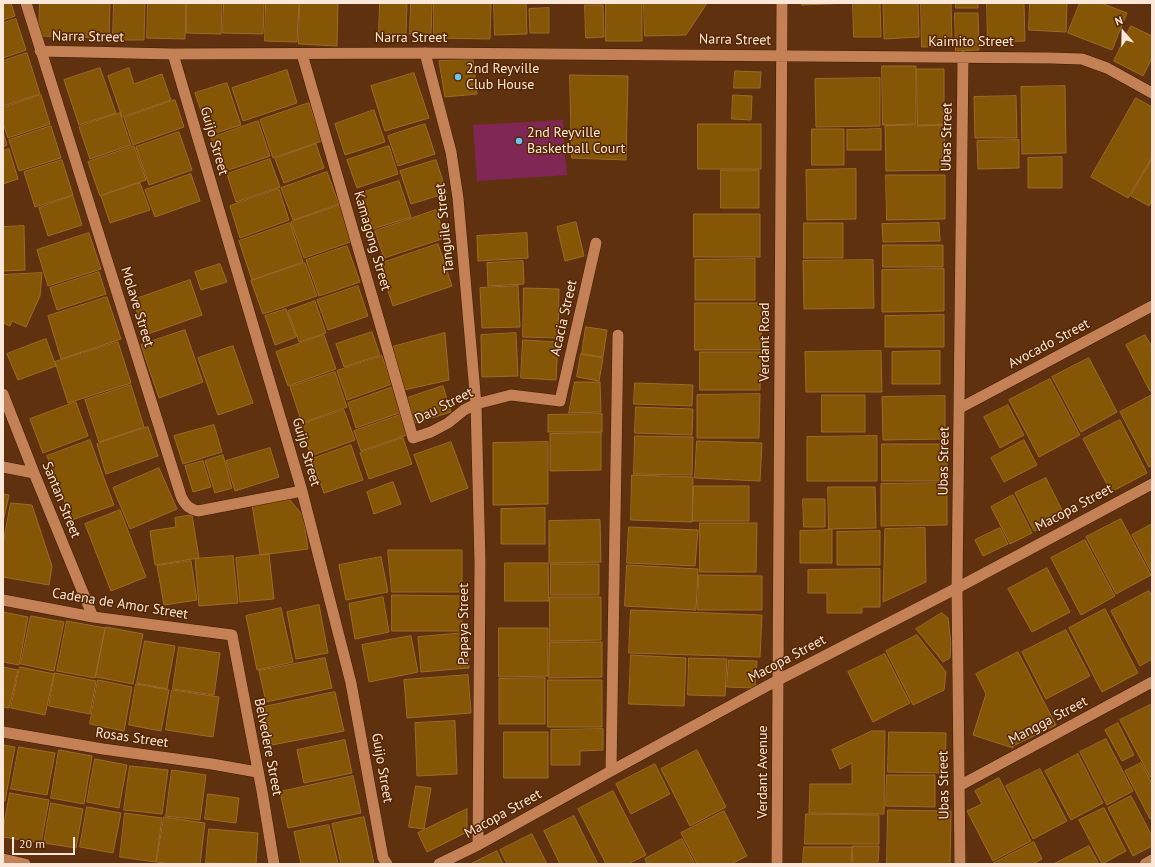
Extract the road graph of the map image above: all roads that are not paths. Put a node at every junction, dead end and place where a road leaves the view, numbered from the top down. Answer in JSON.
{"nodes":[{"id":1,"x":26,"y":3,"type":"edge"},
{"id":2,"x":782,"y":3,"type":"edge"},
{"id":3,"x":40,"y":51,"type":"junction"},
{"id":4,"x":425,"y":52,"type":"junction"},
{"id":5,"x":173,"y":54,"type":"junction"},
{"id":6,"x":302,"y":54,"type":"junction"},
{"id":7,"x":782,"y":56,"type":"junction"},
{"id":8,"x":963,"y":58,"type":"junction"},
{"id":9,"x":1152,"y":93,"type":"edge"},
{"id":10,"x":596,"y":242,"type":"dead end"},
{"id":11,"x":1152,"y":306,"type":"edge"},
{"id":12,"x":618,"y":335,"type":"dead end"},
{"id":13,"x":3,"y":394,"type":"edge"},
{"id":14,"x":560,"y":401,"type":"joint"},
{"id":15,"x":476,"y":404,"type":"junction"},
{"id":16,"x":960,"y":408,"type":"junction"},
{"id":17,"x":413,"y":438,"type":"joint"},
{"id":18,"x":3,"y":467,"type":"edge"},
{"id":19,"x":34,"y":473,"type":"junction"},
{"id":20,"x":1152,"y":484,"type":"edge"},
{"id":21,"x":302,"y":491,"type":"junction"},
{"id":22,"x":957,"y":588,"type":"junction"},
{"id":23,"x":3,"y":600,"type":"edge"},
{"id":24,"x":93,"y":617,"type":"junction"},
{"id":25,"x":232,"y":635,"type":"joint"},
{"id":26,"x":778,"y":680,"type":"junction"},
{"id":27,"x":1152,"y":682,"type":"edge"},
{"id":28,"x":3,"y":732,"type":"edge"},
{"id":29,"x":610,"y":771,"type":"junction"},
{"id":30,"x":257,"y":772,"type":"junction"},
{"id":31,"x":959,"y":786,"type":"junction"},
{"id":32,"x":478,"y":845,"type":"junction"},
{"id":33,"x":3,"y":860,"type":"edge"},
{"id":34,"x":1152,"y":860,"type":"edge"},
{"id":35,"x":776,"y":863,"type":"edge"},
{"id":36,"x":25,"y":864,"type":"edge"},
{"id":37,"x":274,"y":864,"type":"edge"},
{"id":38,"x":387,"y":864,"type":"edge"},
{"id":39,"x":439,"y":864,"type":"edge"},
{"id":40,"x":960,"y":864,"type":"edge"},
{"id":41,"x":1145,"y":864,"type":"edge"}],
"edges":[{"from":1,"to":3,"type":"street","name":"Molave Street"},
{"from":2,"to":7,"type":"street","name":"Verdant Road"},
{"from":3,"to":5,"type":"street","name":"Narra Street"},
{"from":3,"to":21,"type":"street","name":"Molave Street"},
{"from":4,"to":6,"type":"street","name":"Narra Street"},
{"from":4,"to":7,"type":"street","name":"Narra Street"},
{"from":4,"to":15,"type":"street","name":"Tanguile Street"},
{"from":5,"to":6,"type":"street","name":"Narra Street"},
{"from":5,"to":21,"type":"street","name":"Guijo Street"},
{"from":6,"to":17,"type":"street","name":"Kamagong Street"},
{"from":7,"to":8,"type":"street","name":"Kaimito Street"},
{"from":7,"to":26,"type":"street","name":"Verdant Road"},
{"from":8,"to":9,"type":"street","name":"Kaimito Street"},
{"from":8,"to":16,"type":"street","name":"Ubas Street"},
{"from":10,"to":14,"type":"street","name":"Acacia Street"},
{"from":11,"to":16,"type":"street","name":"Avocado Street"},
{"from":12,"to":29,"type":"street"},
{"from":13,"to":19,"type":"street","name":"Santan Street"},
{"from":14,"to":15,"type":"street","name":"Dau Street"},
{"from":15,"to":17,"type":"street","name":"Dau Street"},
{"from":15,"to":32,"type":"street","name":"Papaya Street"},
{"from":16,"to":22,"type":"street","name":"Ubas Street"},
{"from":18,"to":19,"type":"street"},
{"from":19,"to":24,"type":"street","name":"Santan Street"},
{"from":20,"to":22,"type":"street","name":"Macopa Street"},
{"from":21,"to":38,"type":"street","name":"Guijo Street"},
{"from":22,"to":26,"type":"street","name":"Macopa Street"},
{"from":22,"to":31,"type":"street","name":"Ubas Street"},
{"from":23,"to":24,"type":"street","name":"Cadena de Amor Street"},
{"from":24,"to":25,"type":"street","name":"Cadena de Amor Street"},
{"from":25,"to":30,"type":"street","name":"Belvedere Street"},
{"from":26,"to":29,"type":"street","name":"Macopa Street"},
{"from":26,"to":35,"type":"street","name":"Verdant Avenue"},
{"from":27,"to":31,"type":"street","name":"Mangga Street"},
{"from":28,"to":30,"type":"street","name":"Rosas Street"},
{"from":29,"to":32,"type":"street","name":"Macopa Street"},
{"from":30,"to":37,"type":"street","name":"Belvedere Street"},
{"from":31,"to":40,"type":"street","name":"Ubas Street"},
{"from":32,"to":39,"type":"street","name":"Macopa Street"},
{"from":33,"to":36,"type":"street"},
{"from":34,"to":41,"type":"street"}]}
